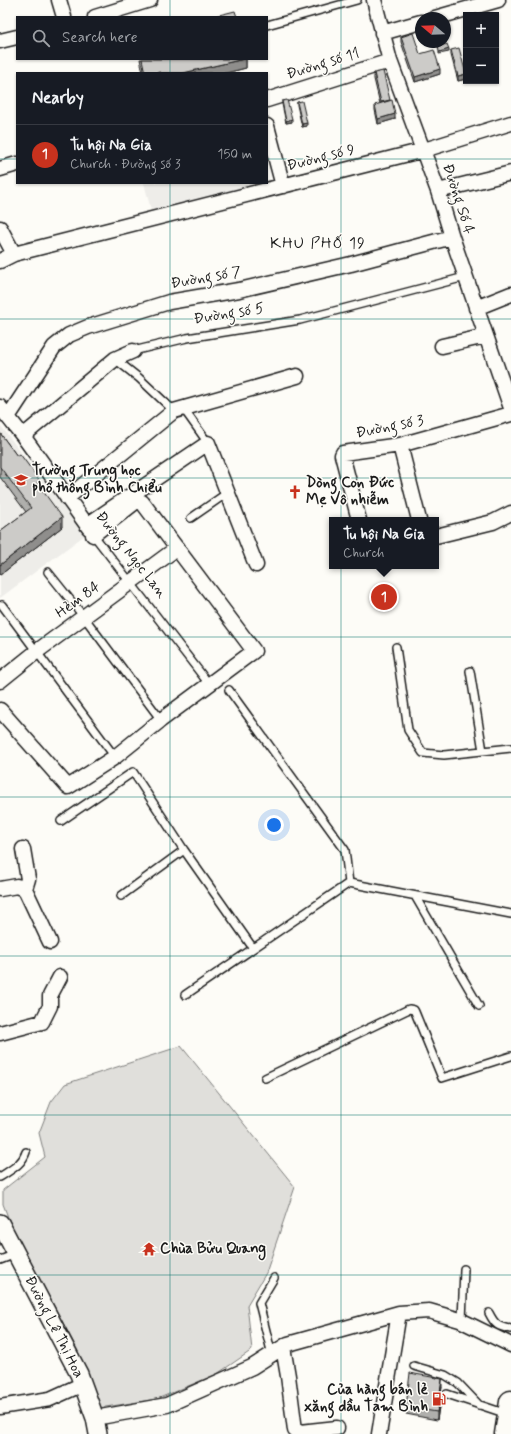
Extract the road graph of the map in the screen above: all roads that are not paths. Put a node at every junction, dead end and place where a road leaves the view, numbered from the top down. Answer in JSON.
{"nodes":[{"id":1,"x":59,"y":0,"type":"edge"},
{"id":2,"x":150,"y":0,"type":"edge"},
{"id":3,"x":357,"y":0,"type":"edge"},
{"id":4,"x":374,"y":0,"type":"edge"},
{"id":5,"x":498,"y":0,"type":"edge"},
{"id":6,"x":451,"y":13,"type":"edge"},
{"id":7,"x":64,"y":16,"type":"edge"},
{"id":8,"x":98,"y":16,"type":"edge"},
{"id":9,"x":415,"y":24,"type":"edge"},
{"id":10,"x":268,"y":25,"type":"edge"},
{"id":11,"x":382,"y":33,"type":"junction"},
{"id":12,"x":16,"y":37,"type":"edge"},
{"id":13,"x":0,"y":41,"type":"edge"},
{"id":14,"x":390,"y":61,"type":"junction"},
{"id":15,"x":268,"y":100,"type":"edge"},
{"id":16,"x":511,"y":123,"type":"edge"},
{"id":17,"x":268,"y":130,"type":"edge"},
{"id":18,"x":424,"y":150,"type":"junction"},
{"id":19,"x":16,"y":164,"type":"edge"},
{"id":20,"x":0,"y":169,"type":"edge"},
{"id":21,"x":511,"y":173,"type":"edge"},
{"id":22,"x":283,"y":186,"type":"junction"},
{"id":23,"x":438,"y":191,"type":"junction"},
{"id":24,"x":0,"y":228,"type":"edge"},
{"id":25,"x":452,"y":237,"type":"junction"},
{"id":26,"x":14,"y":254,"type":"junction"},
{"id":27,"x":0,"y":261,"type":"edge"},
{"id":28,"x":465,"y":278,"type":"junction"},
{"id":29,"x":511,"y":294,"type":"edge"},
{"id":30,"x":476,"y":308,"type":"junction"},
{"id":31,"x":486,"y":336,"type":"junction"},
{"id":32,"x":442,"y":346,"type":"dead end"},
{"id":33,"x":133,"y":351,"type":"joint"},
{"id":34,"x":115,"y":359,"type":"junction"},
{"id":35,"x":297,"y":376,"type":"dead end"},
{"id":36,"x":511,"y":408,"type":"edge"},
{"id":37,"x":179,"y":409,"type":"junction"},
{"id":38,"x":4,"y":412,"type":"edge"},
{"id":39,"x":511,"y":414,"type":"edge"},
{"id":40,"x":23,"y":436,"type":"junction"},
{"id":41,"x":208,"y":443,"type":"junction"},
{"id":42,"x":400,"y":445,"type":"junction"},
{"id":43,"x":227,"y":492,"type":"junction"},
{"id":44,"x":68,"y":498,"type":"junction"},
{"id":45,"x":511,"y":514,"type":"edge"},
{"id":46,"x":358,"y":517,"type":"edge"},
{"id":47,"x":417,"y":517,"type":"edge"},
{"id":48,"x":191,"y":518,"type":"dead end"},
{"id":49,"x":89,"y":529,"type":"junction"},
{"id":50,"x":439,"y":535,"type":"edge"},
{"id":51,"x":177,"y":548,"type":"junction"},
{"id":52,"x":256,"y":565,"type":"dead end"},
{"id":53,"x":48,"y":572,"type":"dead end"},
{"id":54,"x":131,"y":582,"type":"junction"},
{"id":55,"x":2,"y":605,"type":"dead end"},
{"id":56,"x":84,"y":617,"type":"junction"},
{"id":57,"x":396,"y":647,"type":"dead end"},
{"id":58,"x":36,"y":652,"type":"junction"},
{"id":59,"x":470,"y":671,"type":"dead end"},
{"id":60,"x":0,"y":681,"type":"edge"},
{"id":61,"x":209,"y":684,"type":"junction"},
{"id":62,"x":229,"y":690,"type":"dead end"},
{"id":63,"x":0,"y":710,"type":"edge"},
{"id":64,"x":161,"y":720,"type":"junction"},
{"id":65,"x":511,"y":748,"type":"edge"},
{"id":66,"x":483,"y":751,"type":"junction"},
{"id":67,"x":115,"y":757,"type":"junction"},
{"id":68,"x":61,"y":821,"type":"dead end"},
{"id":69,"x":23,"y":849,"type":"dead end"},
{"id":70,"x":184,"y":850,"type":"junction"},
{"id":71,"x":349,"y":883,"type":"junction"},
{"id":72,"x":0,"y":889,"type":"edge"},
{"id":73,"x":25,"y":889,"type":"junction"},
{"id":74,"x":121,"y":896,"type":"dead end"},
{"id":75,"x":415,"y":896,"type":"junction"},
{"id":76,"x":511,"y":914,"type":"edge"},
{"id":77,"x":50,"y":942,"type":"dead end"},
{"id":78,"x":253,"y":948,"type":"junction"},
{"id":79,"x":60,"y":977,"type":"dead end"},
{"id":80,"x":185,"y":995,"type":"dead end"},
{"id":81,"x":479,"y":1006,"type":"dead end"},
{"id":82,"x":0,"y":1033,"type":"edge"},
{"id":83,"x":511,"y":1056,"type":"edge"},
{"id":84,"x":266,"y":1078,"type":"dead end"},
{"id":85,"x":26,"y":1152,"type":"dead end"},
{"id":86,"x":0,"y":1177,"type":"edge"},
{"id":87,"x":0,"y":1223,"type":"edge"},
{"id":88,"x":16,"y":1254,"type":"junction"},
{"id":89,"x":0,"y":1260,"type":"edge"},
{"id":90,"x":464,"y":1269,"type":"dead end"},
{"id":91,"x":274,"y":1278,"type":"dead end"},
{"id":92,"x":398,"y":1313,"type":"junction"},
{"id":93,"x":489,"y":1313,"type":"dead end"},
{"id":94,"x":462,"y":1321,"type":"junction"},
{"id":95,"x":511,"y":1329,"type":"edge"},
{"id":96,"x":511,"y":1345,"type":"edge"},
{"id":97,"x":278,"y":1351,"type":"junction"},
{"id":98,"x":414,"y":1366,"type":"dead end"},
{"id":99,"x":83,"y":1384,"type":"junction"},
{"id":100,"x":447,"y":1394,"type":"dead end"},
{"id":101,"x":479,"y":1405,"type":"junction"},
{"id":102,"x":0,"y":1407,"type":"edge"},
{"id":103,"x":509,"y":1416,"type":"edge"},
{"id":104,"x":96,"y":1426,"type":"edge"},
{"id":105,"x":337,"y":1428,"type":"dead end"},
{"id":106,"x":379,"y":1434,"type":"edge"}],
"edges":[{"from":1,"to":7,"type":"street"},
{"from":2,"to":8,"type":"street"},
{"from":3,"to":10,"type":"lane"},
{"from":4,"to":11,"type":"street","name":"Đường Số 4"},
{"from":5,"to":6,"type":"street"},
{"from":9,"to":11,"type":"street"},
{"from":11,"to":14,"type":"street","name":"Đường Số 4"},
{"from":12,"to":13,"type":"street"},
{"from":14,"to":15,"type":"street","name":"Đường số 11"},
{"from":14,"to":18,"type":"street","name":"Đường Số 4"},
{"from":16,"to":18,"type":"street","name":"Đường số 9"},
{"from":17,"to":22,"type":"street"},
{"from":18,"to":22,"type":"street","name":"Đường số 9"},
{"from":18,"to":23,"type":"street","name":"Đường Số 4"},
{"from":19,"to":20,"type":"street"},
{"from":21,"to":23,"type":"street"},
{"from":22,"to":26,"type":"street","name":"Đường số 9"},
{"from":23,"to":25,"type":"street","name":"Đường Số 4"},
{"from":24,"to":26,"type":"street"},
{"from":25,"to":28,"type":"street","name":"Đường Số 4"},
{"from":25,"to":38,"type":"street","name":"Đường số 7"},
{"from":26,"to":27,"type":"street","name":"Đường số 9"},
{"from":28,"to":30,"type":"street","name":"Đường Số 4"},
{"from":28,"to":33,"type":"lane","name":"Đường số 5"},
{"from":29,"to":30,"type":"street"},
{"from":30,"to":31,"type":"street","name":"Đường Số 4"},
{"from":31,"to":32,"type":"street"},
{"from":31,"to":36,"type":"street","name":"Đường Số 4"},
{"from":33,"to":34,"type":"street","name":"Đường số 5"},
{"from":34,"to":37,"type":"lane"},
{"from":34,"to":40,"type":"street","name":"Đường số 5"},
{"from":35,"to":37,"type":"street"},
{"from":37,"to":41,"type":"lane"},
{"from":37,"to":44,"type":"street"},
{"from":38,"to":40,"type":"street","name":"Đường Ngọc Lan"},
{"from":39,"to":42,"type":"street","name":"Đường số 3"},
{"from":40,"to":44,"type":"street","name":"Đường Ngọc Lan"},
{"from":41,"to":43,"type":"street"},
{"from":41,"to":49,"type":"street"},
{"from":42,"to":46,"type":"street","name":"Đường số 3"},
{"from":42,"to":47,"type":"street"},
{"from":43,"to":48,"type":"lane"},
{"from":43,"to":52,"type":"street"},
{"from":44,"to":49,"type":"street","name":"Đường Ngọc Lan"},
{"from":45,"to":50,"type":"street"},
{"from":49,"to":51,"type":"street"},
{"from":49,"to":54,"type":"lane","name":"Đường Ngọc Lan"},
{"from":51,"to":54,"type":"street","name":"Hẻm 84"},
{"from":51,"to":61,"type":"street"},
{"from":53,"to":56,"type":"lane"},
{"from":54,"to":56,"type":"street","name":"Hẻm 84"},
{"from":54,"to":61,"type":"lane","name":"Đường Ngọc Lan"},
{"from":55,"to":58,"type":"lane"},
{"from":56,"to":58,"type":"street","name":"Hẻm 84"},
{"from":56,"to":64,"type":"lane"},
{"from":57,"to":66,"type":"lane"},
{"from":58,"to":60,"type":"street","name":"Hẻm 84"},
{"from":58,"to":67,"type":"lane"},
{"from":59,"to":66,"type":"lane"},
{"from":61,"to":64,"type":"street"},
{"from":62,"to":71,"type":"lane"},
{"from":63,"to":67,"type":"street"},
{"from":64,"to":67,"type":"street"},
{"from":65,"to":66,"type":"lane"},
{"from":68,"to":70,"type":"lane"},
{"from":69,"to":73,"type":"street"},
{"from":70,"to":74,"type":"lane"},
{"from":70,"to":78,"type":"lane"},
{"from":71,"to":75,"type":"lane"},
{"from":71,"to":78,"type":"lane"},
{"from":72,"to":73,"type":"street"},
{"from":73,"to":77,"type":"street"},
{"from":75,"to":76,"type":"lane"},
{"from":75,"to":81,"type":"lane"},
{"from":78,"to":80,"type":"lane"},
{"from":79,"to":82,"type":"street"},
{"from":83,"to":84,"type":"lane"},
{"from":85,"to":86,"type":"lane"},
{"from":87,"to":88,"type":"street","name":"Đường Lê Thị Hoa"},
{"from":88,"to":89,"type":"lane"},
{"from":88,"to":99,"type":"street","name":"Đường Lê Thị Hoa"},
{"from":90,"to":94,"type":"lane"},
{"from":91,"to":97,"type":"lane"},
{"from":92,"to":94,"type":"street"},
{"from":92,"to":97,"type":"street"},
{"from":92,"to":106,"type":"street"},
{"from":93,"to":95,"type":"lane"},
{"from":94,"to":96,"type":"street"},
{"from":97,"to":104,"type":"street"},
{"from":97,"to":105,"type":"street"},
{"from":98,"to":101,"type":"lane"},
{"from":99,"to":102,"type":"street"},
{"from":99,"to":104,"type":"street","name":"Đường Lê Thị Hoa"},
{"from":100,"to":101,"type":"lane"},
{"from":101,"to":103,"type":"lane"}]}
